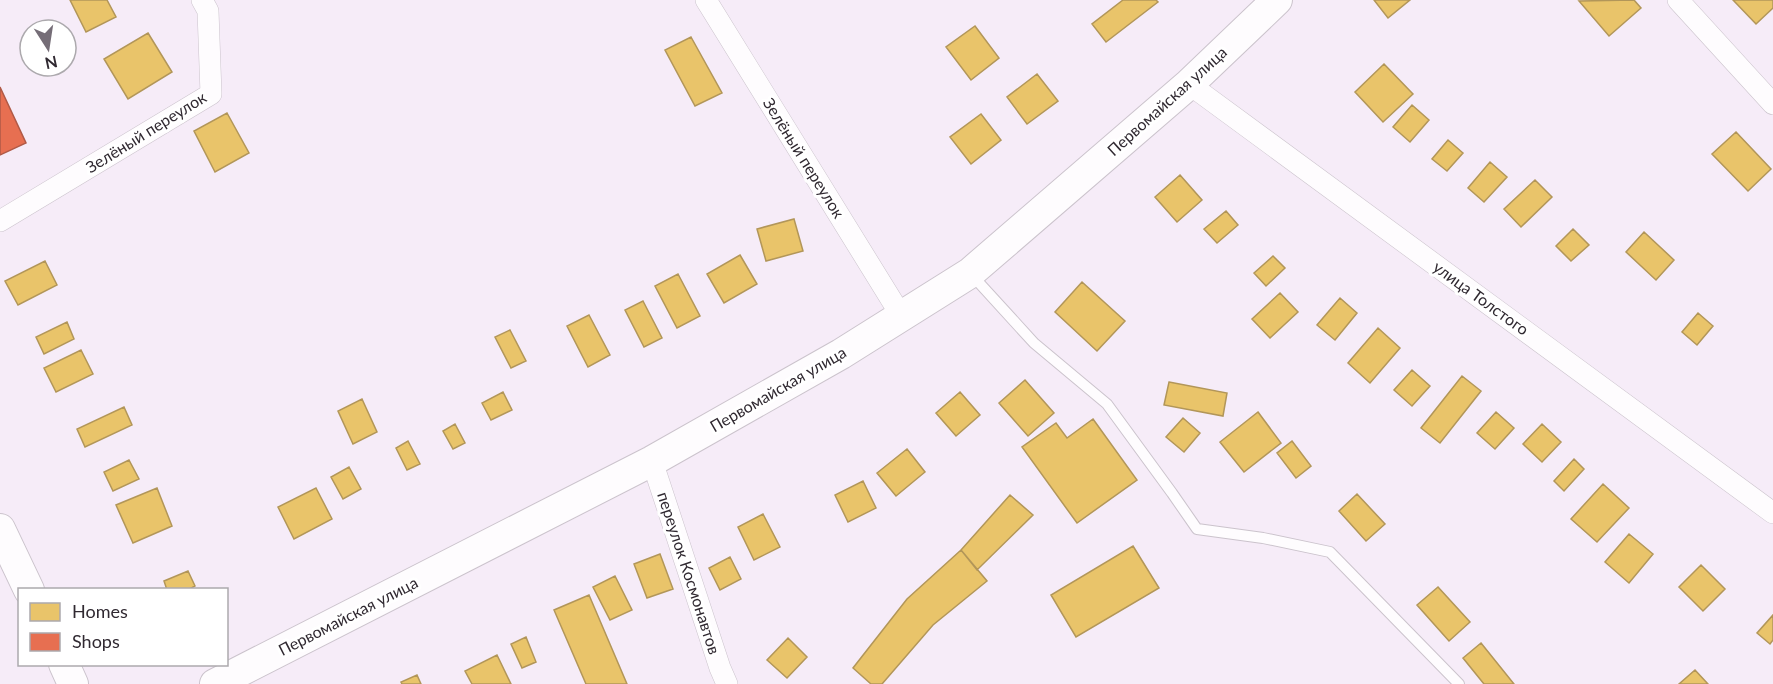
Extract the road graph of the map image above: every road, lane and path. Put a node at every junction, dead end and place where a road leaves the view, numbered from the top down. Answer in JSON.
{"nodes":[{"id":1,"x":202,"y":0,"type":"edge"},
{"id":2,"x":706,"y":0,"type":"edge"},
{"id":3,"x":1277,"y":0,"type":"edge"},
{"id":4,"x":1678,"y":0,"type":"edge"},
{"id":5,"x":1189,"y":84,"type":"junction"},
{"id":6,"x":1773,"y":104,"type":"edge"},
{"id":7,"x":0,"y":221,"type":"edge"},
{"id":8,"x":970,"y":273,"type":"junction"},
{"id":9,"x":902,"y":317,"type":"junction"},
{"id":10,"x":652,"y":461,"type":"junction"},
{"id":11,"x":1773,"y":513,"type":"edge"},
{"id":12,"x":0,"y":529,"type":"edge"},
{"id":13,"x":28,"y":588,"type":"edge"},
{"id":14,"x":65,"y":666,"type":"edge"},
{"id":15,"x":73,"y":684,"type":"edge"},
{"id":16,"x":215,"y":684,"type":"edge"},
{"id":17,"x":727,"y":684,"type":"edge"},
{"id":18,"x":1459,"y":684,"type":"edge"}],
"edges":[{"from":1,"to":7,"type":"street","name":"Зелёный переулок"},
{"from":2,"to":9,"type":"street","name":"Зелёный переулок"},
{"from":3,"to":5,"type":"main road","name":"Первомайская улица"},
{"from":4,"to":6,"type":"street"},
{"from":5,"to":8,"type":"main road","name":"Первомайская улица"},
{"from":5,"to":11,"type":"street","name":"улица Толстого"},
{"from":8,"to":9,"type":"main road","name":"Первомайская улица"},
{"from":8,"to":18,"type":"lane"},
{"from":9,"to":10,"type":"main road","name":"Первомайская улица"},
{"from":10,"to":16,"type":"main road","name":"Первомайская улица"},
{"from":10,"to":17,"type":"street","name":"переулок Космонавтов"},
{"from":12,"to":13,"type":"main road"},
{"from":14,"to":15,"type":"main road"}]}
